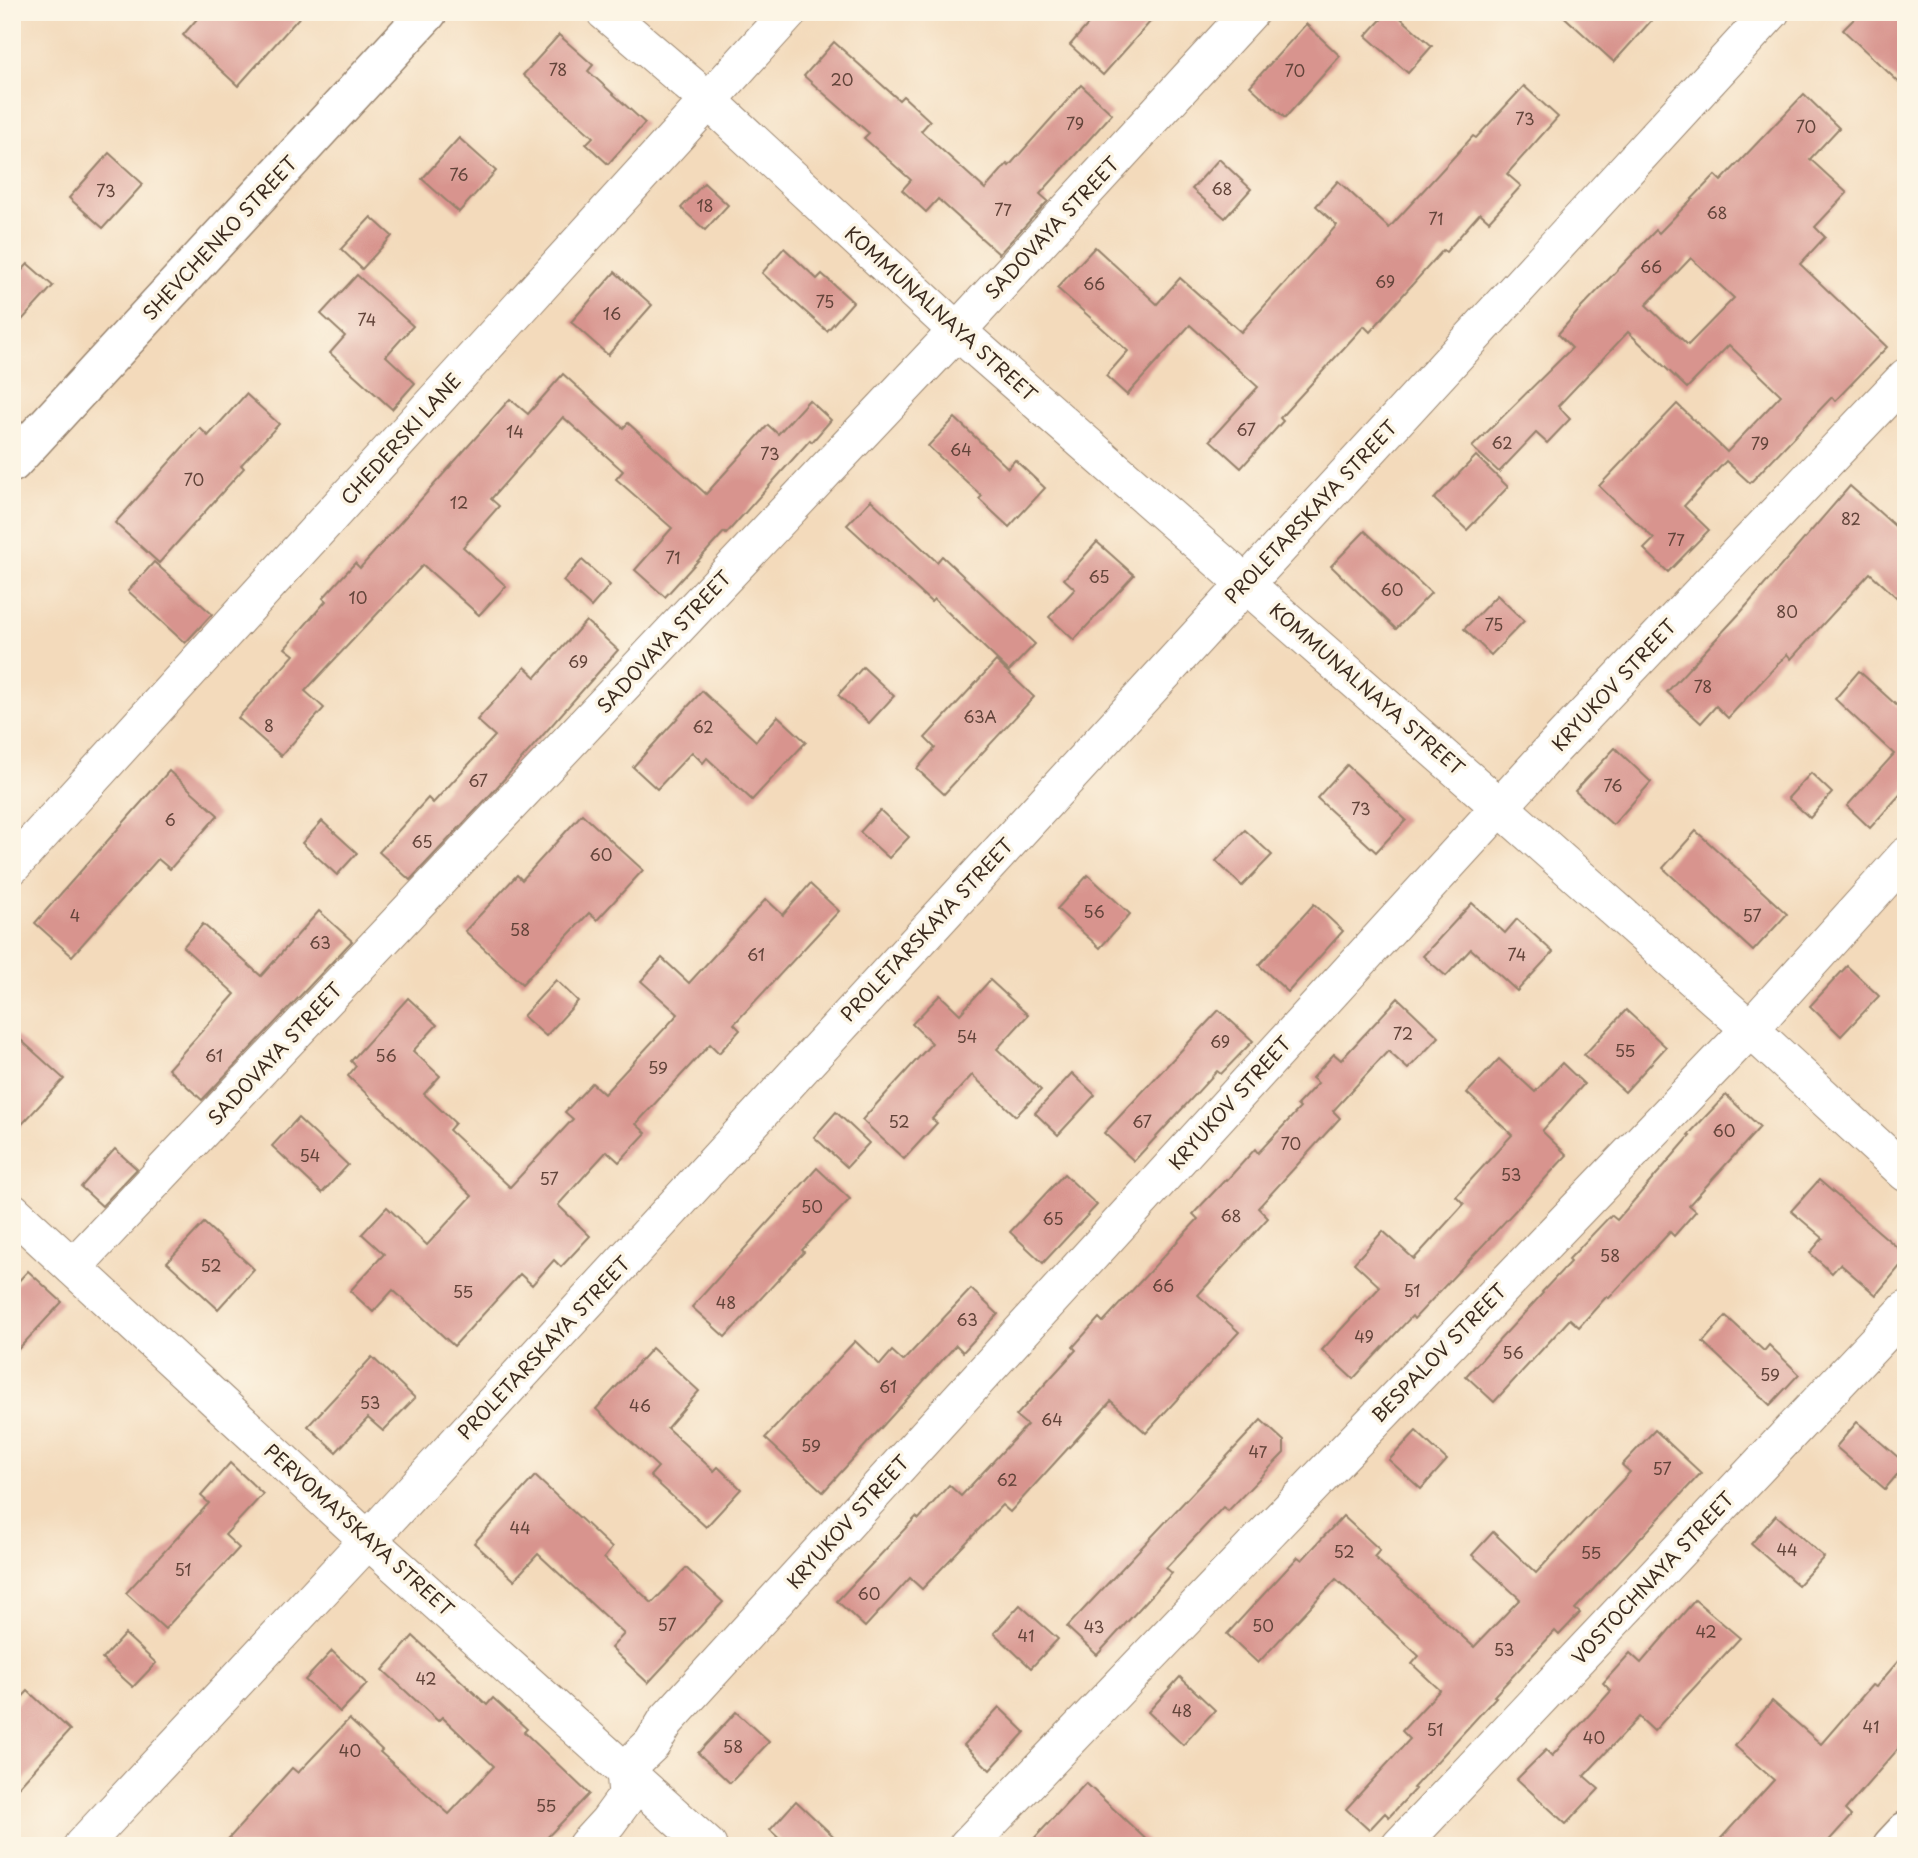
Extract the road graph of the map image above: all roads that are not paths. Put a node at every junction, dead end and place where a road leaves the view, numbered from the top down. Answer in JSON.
{"nodes":[{"id":1,"x":428,"y":12,"type":"edge"},
{"id":2,"x":605,"y":12,"type":"edge"},
{"id":3,"x":789,"y":12,"type":"edge"},
{"id":4,"x":1250,"y":12,"type":"edge"},
{"id":5,"x":1771,"y":12,"type":"edge"},
{"id":6,"x":709,"y":100,"type":"junction"},
{"id":7,"x":957,"y":331,"type":"junction"},
{"id":8,"x":1906,"y":377,"type":"edge"},
{"id":9,"x":12,"y":463,"type":"edge"},
{"id":10,"x":1246,"y":583,"type":"junction"},
{"id":11,"x":1500,"y":807,"type":"junction"},
{"id":12,"x":1906,"y":856,"type":"edge"},
{"id":13,"x":12,"y":866,"type":"edge"},
{"id":14,"x":1749,"y":1028,"type":"junction"},
{"id":15,"x":1906,"y":1173,"type":"edge"},
{"id":16,"x":14,"y":1215,"type":"edge"},
{"id":17,"x":73,"y":1267,"type":"junction"},
{"id":18,"x":1906,"y":1310,"type":"edge"},
{"id":19,"x":368,"y":1540,"type":"junction"},
{"id":20,"x":625,"y":1770,"type":"junction"},
{"id":21,"x":1906,"y":1831,"type":"edge"},
{"id":22,"x":82,"y":1846,"type":"edge"},
{"id":23,"x":586,"y":1846,"type":"edge"},
{"id":24,"x":708,"y":1846,"type":"edge"},
{"id":25,"x":967,"y":1846,"type":"edge"},
{"id":26,"x":1400,"y":1846,"type":"edge"},
{"id":27,"x":1892,"y":1846,"type":"edge"}],
"edges":[{"from":1,"to":9,"type":"street","name":"SHEVCHENKO STREET"},
{"from":2,"to":6,"type":"street","name":"KOMMUNALNAYA STREET"},
{"from":3,"to":6,"type":"street","name":"CHEDERSKI LANE"},
{"from":4,"to":7,"type":"street","name":"SADOVAYA STREET"},
{"from":5,"to":10,"type":"street","name":"PROLETARSKAYA STREET"},
{"from":6,"to":7,"type":"street","name":"KOMMUNALNAYA STREET"},
{"from":6,"to":13,"type":"street","name":"CHEDERSKI LANE"},
{"from":7,"to":10,"type":"street","name":"KOMMUNALNAYA STREET"},
{"from":7,"to":17,"type":"street","name":"SADOVAYA STREET"},
{"from":8,"to":11,"type":"street","name":"KRYUKOV STREET"},
{"from":10,"to":11,"type":"street","name":"KOMMUNALNAYA STREET"},
{"from":10,"to":19,"type":"street","name":"PROLETARSKAYA STREET"},
{"from":11,"to":14,"type":"street","name":"KOMMUNALNAYA STREET"},
{"from":11,"to":20,"type":"street","name":"KRYUKOV STREET"},
{"from":12,"to":14,"type":"street","name":"BESPALOV STREET"},
{"from":14,"to":15,"type":"street","name":"KOMMUNALNAYA STREET"},
{"from":14,"to":25,"type":"street","name":"BESPALOV STREET"},
{"from":16,"to":17,"type":"street","name":"PERVOMAYSKAYA STREET"},
{"from":17,"to":19,"type":"street","name":"PERVOMAYSKAYA STREET"},
{"from":18,"to":26,"type":"street","name":"VOSTOCHNAYA STREET"},
{"from":19,"to":20,"type":"street","name":"PERVOMAYSKAYA STREET"},
{"from":19,"to":22,"type":"street","name":"PROLETARSKAYA STREET"},
{"from":20,"to":23,"type":"street"},
{"from":20,"to":24,"type":"street","name":"PERVOMAYSKAYA STREET"},
{"from":21,"to":27,"type":"street"}]}
